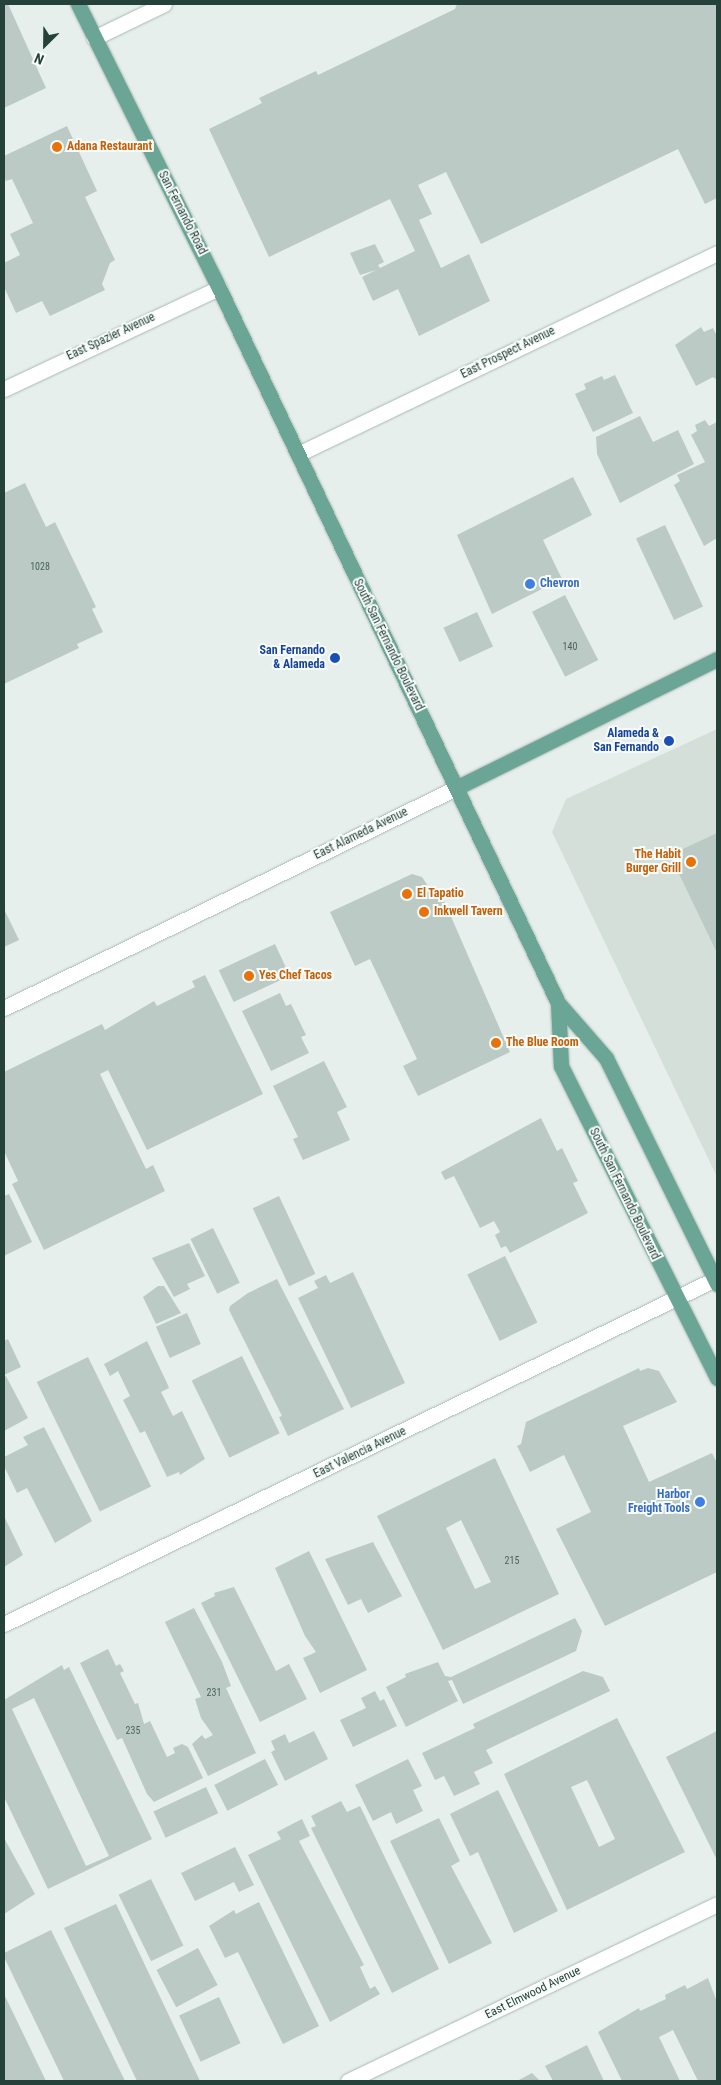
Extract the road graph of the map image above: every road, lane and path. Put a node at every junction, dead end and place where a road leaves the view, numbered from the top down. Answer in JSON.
{"nodes":[{"id":1,"x":78,"y":4,"type":"edge"},
{"id":2,"x":164,"y":4,"type":"edge"},
{"id":3,"x":94,"y":38,"type":"junction"},
{"id":4,"x":717,"y":253,"type":"edge"},
{"id":5,"x":219,"y":288,"type":"junction"},
{"id":6,"x":4,"y":389,"type":"edge"},
{"id":7,"x":298,"y":454,"type":"junction"},
{"id":8,"x":717,"y":658,"type":"edge"},
{"id":9,"x":458,"y":787,"type":"junction"},
{"id":10,"x":558,"y":1003,"type":"junction"},
{"id":11,"x":4,"y":1008,"type":"edge"},
{"id":12,"x":716,"y":1282,"type":"edge"},
{"id":13,"x":676,"y":1300,"type":"junction"},
{"id":14,"x":717,"y":1378,"type":"edge"},
{"id":15,"x":4,"y":1624,"type":"edge"},
{"id":16,"x":717,"y":1904,"type":"edge"},
{"id":17,"x":348,"y":2081,"type":"edge"}],
"edges":[{"from":1,"to":3,"type":"main road","name":"San Fernando Road"},
{"from":2,"to":3,"type":"street"},
{"from":3,"to":5,"type":"main road","name":"San Fernando Road"},
{"from":4,"to":7,"type":"street","name":"East Prospect Avenue"},
{"from":5,"to":6,"type":"street","name":"East Spazier Avenue"},
{"from":5,"to":7,"type":"main road","name":"South San Fernando Boulevard"},
{"from":7,"to":9,"type":"main road","name":"South San Fernando Boulevard"},
{"from":8,"to":9,"type":"main road","name":"East Alameda Avenue"},
{"from":9,"to":10,"type":"main road","name":"South San Fernando Boulevard"},
{"from":9,"to":11,"type":"street","name":"East Alameda Avenue"},
{"from":10,"to":12,"type":"main road","name":"South San Fernando Boulevard"},
{"from":10,"to":13,"type":"main road","name":"South San Fernando Boulevard"},
{"from":12,"to":13,"type":"street","name":"East Valencia Avenue"},
{"from":13,"to":14,"type":"main road","name":"South San Fernando Boulevard"},
{"from":13,"to":15,"type":"street","name":"East Valencia Avenue"},
{"from":16,"to":17,"type":"street","name":"East Elmwood Avenue"}]}
